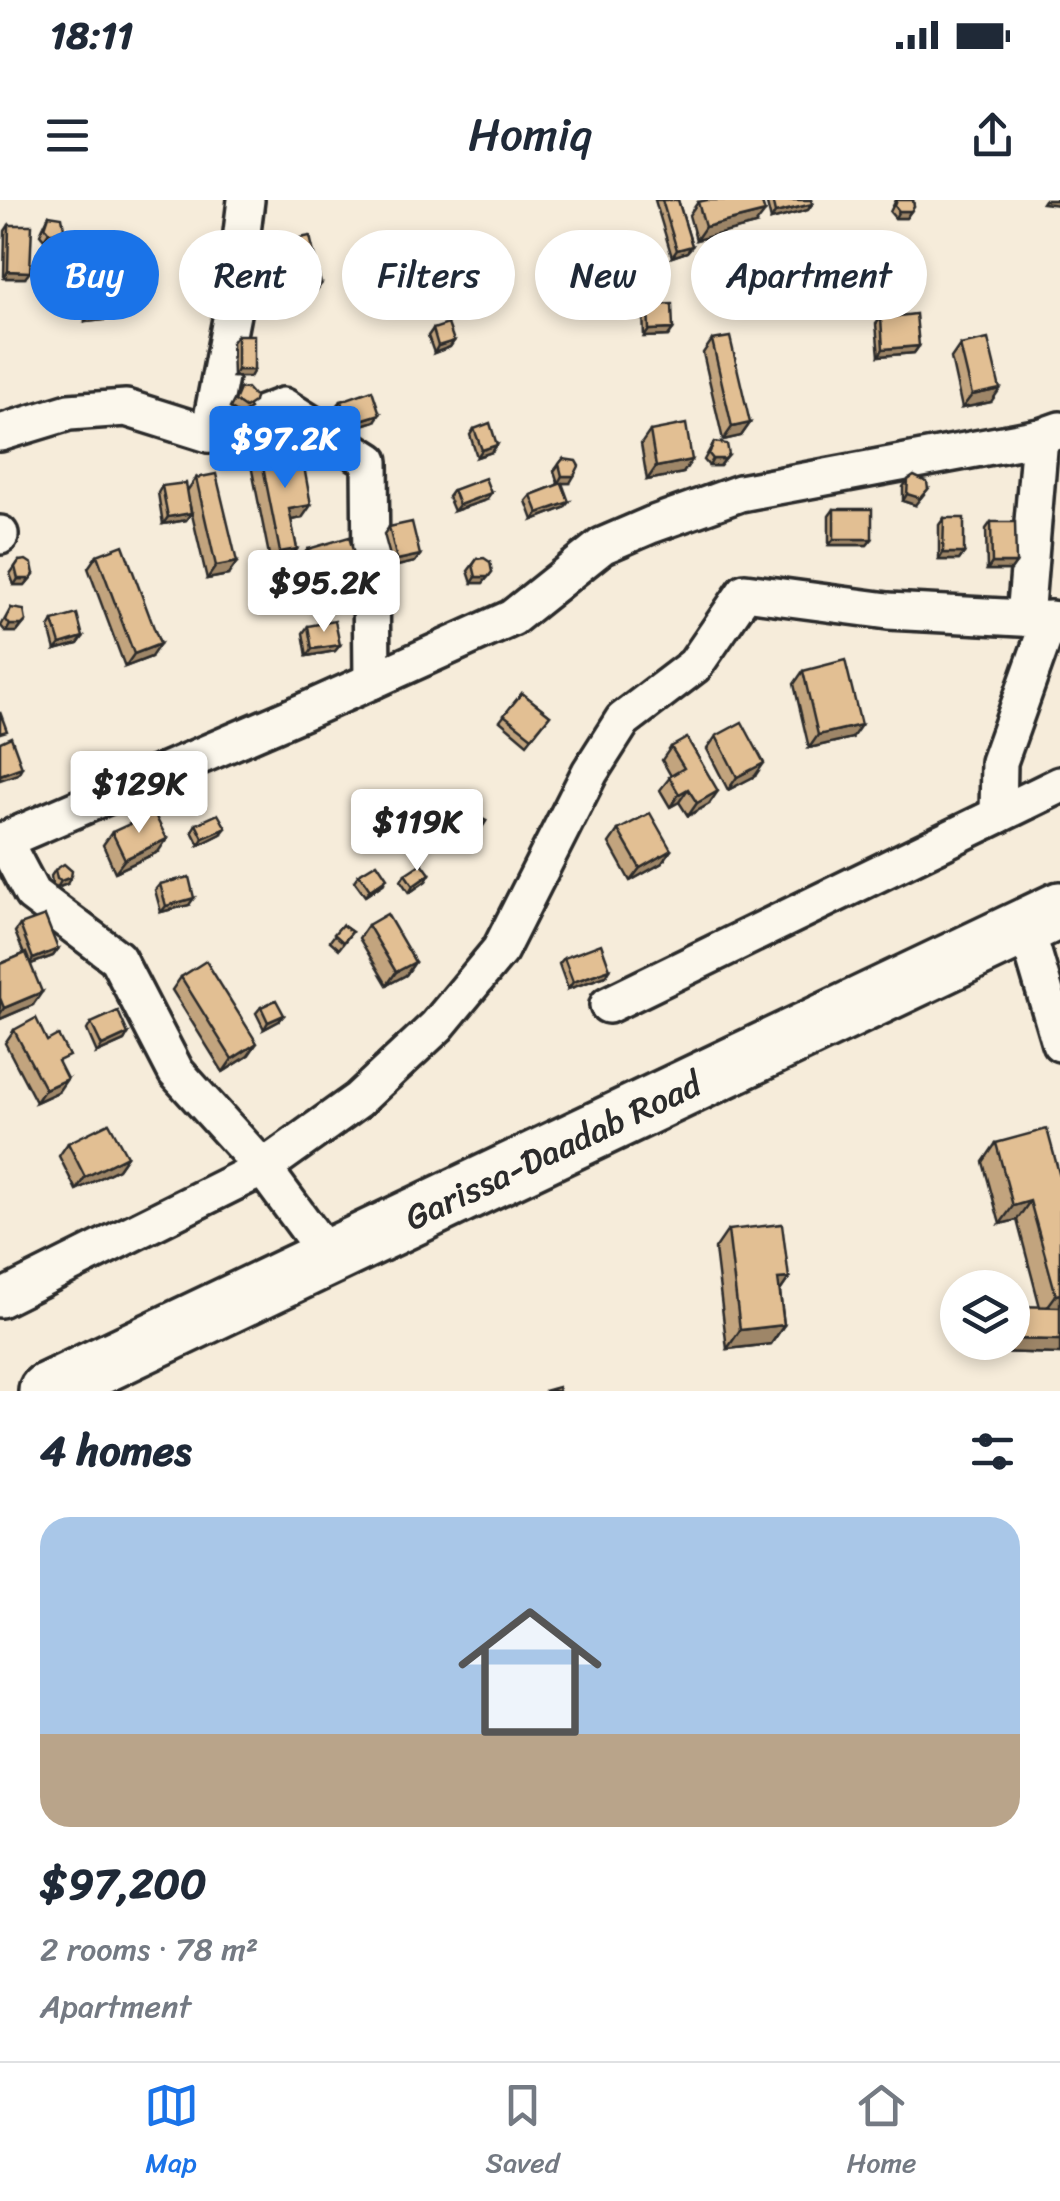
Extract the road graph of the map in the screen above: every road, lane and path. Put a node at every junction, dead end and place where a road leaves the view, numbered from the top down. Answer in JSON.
{"nodes":[{"id":1,"x":246,"y":200,"type":"edge"},
{"id":2,"x":0,"y":433,"type":"edge"},
{"id":3,"x":209,"y":434,"type":"junction"},
{"id":4,"x":1050,"y":434,"type":"edge"},
{"id":5,"x":1045,"y":619,"type":"edge"},
{"id":6,"x":372,"y":682,"type":"junction"},
{"id":7,"x":1060,"y":785,"type":"edge"},
{"id":8,"x":998,"y":815,"type":"junction"},
{"id":9,"x":2,"y":842,"type":"edge"},
{"id":10,"x":1043,"y":918,"type":"edge"},
{"id":11,"x":608,"y":1005,"type":"dead end"},
{"id":12,"x":1060,"y":1043,"type":"edge"},
{"id":13,"x":263,"y":1168,"type":"junction"},
{"id":14,"x":330,"y":1259,"type":"junction"},
{"id":15,"x":0,"y":1299,"type":"edge"},
{"id":16,"x":48,"y":1391,"type":"edge"}],
"edges":[{"from":1,"to":3,"type":"street"},
{"from":2,"to":3,"type":"street"},
{"from":3,"to":6,"type":"street"},
{"from":4,"to":5,"type":"street"},
{"from":4,"to":6,"type":"street"},
{"from":5,"to":8,"type":"street"},
{"from":5,"to":13,"type":"street"},
{"from":6,"to":9,"type":"street"},
{"from":7,"to":8,"type":"street"},
{"from":8,"to":11,"type":"street"},
{"from":9,"to":13,"type":"street"},
{"from":10,"to":12,"type":"street"},
{"from":10,"to":14,"type":"highway","name":"Garissa-Daadab Road"},
{"from":13,"to":14,"type":"street"},
{"from":13,"to":15,"type":"street"},
{"from":14,"to":16,"type":"highway","name":"Garissa-Daadab Road"}]}
